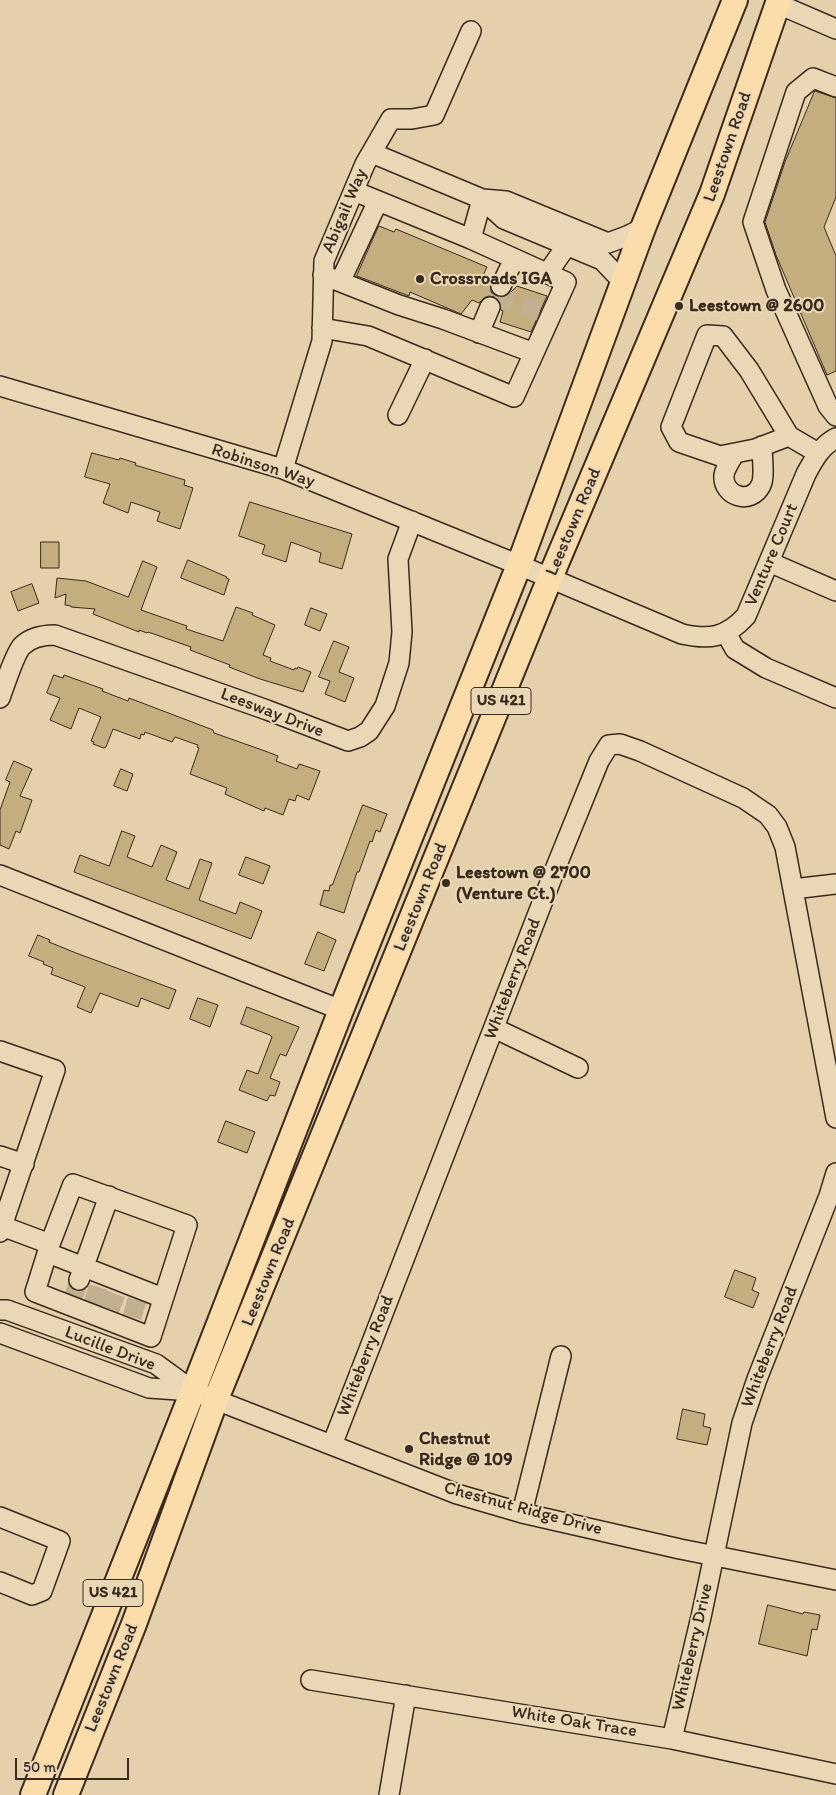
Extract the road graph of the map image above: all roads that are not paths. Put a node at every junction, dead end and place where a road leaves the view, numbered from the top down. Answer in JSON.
{"nodes":[{"id":1,"x":735,"y":0,"type":"edge"},
{"id":2,"x":775,"y":1,"type":"edge"},
{"id":3,"x":836,"y":29,"type":"edge"},
{"id":4,"x":471,"y":31,"type":"dead end"},
{"id":5,"x":836,"y":87,"type":"edge"},
{"id":6,"x":372,"y":152,"type":"junction"},
{"id":7,"x":354,"y":191,"type":"junction"},
{"id":8,"x":482,"y":199,"type":"junction"},
{"id":9,"x":378,"y":201,"type":"junction"},
{"id":10,"x":643,"y":228,"type":"junction"},
{"id":11,"x":471,"y":240,"type":"junction"},
{"id":12,"x":567,"y":245,"type":"junction"},
{"id":13,"x":514,"y":259,"type":"junction"},
{"id":14,"x":547,"y":274,"type":"junction"},
{"id":15,"x":332,"y":278,"type":"junction"},
{"id":16,"x":623,"y":282,"type":"junction"},
{"id":17,"x":501,"y":286,"type":"dead end"},
{"id":18,"x":490,"y":307,"type":"dead end"},
{"id":19,"x":322,"y":328,"type":"junction"},
{"id":20,"x":478,"y":333,"type":"junction"},
{"id":21,"x":534,"y":353,"type":"junction"},
{"id":22,"x":424,"y":359,"type":"junction"},
{"id":23,"x":0,"y":386,"type":"edge"},
{"id":24,"x":833,"y":408,"type":"edge"},
{"id":25,"x":398,"y":415,"type":"dead end"},
{"id":26,"x":789,"y":436,"type":"junction"},
{"id":27,"x":836,"y":438,"type":"edge"},
{"id":28,"x":762,"y":446,"type":"junction"},
{"id":29,"x":818,"y":452,"type":"junction"},
{"id":30,"x":734,"y":454,"type":"junction"},
{"id":31,"x":283,"y":469,"type":"junction"},
{"id":32,"x":412,"y":521,"type":"junction"},
{"id":33,"x":769,"y":562,"type":"junction"},
{"id":34,"x":519,"y":565,"type":"junction"},
{"id":35,"x":550,"y":578,"type":"junction"},
{"id":36,"x":836,"y":591,"type":"edge"},
{"id":37,"x":726,"y":633,"type":"junction"},
{"id":38,"x":0,"y":698,"type":"edge"},
{"id":39,"x":836,"y":698,"type":"edge"},
{"id":40,"x":0,"y":875,"type":"edge"},
{"id":41,"x":836,"y":884,"type":"edge"},
{"id":42,"x":793,"y":889,"type":"junction"},
{"id":43,"x":341,"y":1010,"type":"junction"},
{"id":44,"x":494,"y":1028,"type":"junction"},
{"id":45,"x":0,"y":1050,"type":"edge"},
{"id":46,"x":578,"y":1068,"type":"dead end"},
{"id":47,"x":836,"y":1118,"type":"edge"},
{"id":48,"x":0,"y":1156,"type":"edge"},
{"id":49,"x":24,"y":1164,"type":"junction"},
{"id":50,"x":836,"y":1173,"type":"edge"},
{"id":51,"x":307,"y":1179,"type":"junction"},
{"id":52,"x":109,"y":1196,"type":"junction"},
{"id":53,"x":1,"y":1229,"type":"edge"},
{"id":54,"x":49,"y":1248,"type":"junction"},
{"id":55,"x":76,"y":1287,"type":"junction"},
{"id":56,"x":163,"y":1298,"type":"junction"},
{"id":57,"x":115,"y":1303,"type":"junction"},
{"id":58,"x":0,"y":1310,"type":"edge"},
{"id":59,"x":0,"y":1333,"type":"edge"},
{"id":60,"x":109,"y":1347,"type":"junction"},
{"id":61,"x":560,"y":1356,"type":"dead end"},
{"id":62,"x":193,"y":1391,"type":"junction"},
{"id":63,"x":216,"y":1399,"type":"junction"},
{"id":64,"x":332,"y":1445,"type":"junction"},
{"id":65,"x":522,"y":1513,"type":"junction"},
{"id":66,"x":0,"y":1517,"type":"edge"},
{"id":67,"x":714,"y":1556,"type":"junction"},
{"id":68,"x":836,"y":1580,"type":"edge"},
{"id":69,"x":3,"y":1583,"type":"edge"},
{"id":70,"x":311,"y":1680,"type":"dead end"},
{"id":71,"x":406,"y":1695,"type":"junction"},
{"id":72,"x":672,"y":1739,"type":"junction"},
{"id":73,"x":836,"y":1774,"type":"edge"},
{"id":74,"x":33,"y":1795,"type":"edge"},
{"id":75,"x":66,"y":1795,"type":"edge"},
{"id":76,"x":390,"y":1795,"type":"edge"}],
"edges":[{"from":1,"to":10,"type":"main road","name":"Leestown Road","number":"US 421"},
{"from":2,"to":3,"type":"street"},
{"from":2,"to":35,"type":"main road","name":"Leestown Road","number":"US 421"},
{"from":4,"to":6,"type":"street","name":"Abigail Way"},
{"from":5,"to":24,"type":"street"},
{"from":6,"to":7,"type":"street","name":"Abigail Way"},
{"from":6,"to":8,"type":"street"},
{"from":7,"to":9,"type":"street"},
{"from":7,"to":15,"type":"street","name":"Abigail Way"},
{"from":8,"to":10,"type":"street"},
{"from":8,"to":11,"type":"street"},
{"from":8,"to":12,"type":"street"},
{"from":9,"to":11,"type":"street"},
{"from":9,"to":15,"type":"street"},
{"from":10,"to":16,"type":"main road","name":"Leestown Road","number":"US 421"},
{"from":11,"to":13,"type":"street"},
{"from":12,"to":14,"type":"street"},
{"from":12,"to":16,"type":"street"},
{"from":13,"to":14,"type":"street"},
{"from":13,"to":17,"type":"street"},
{"from":14,"to":21,"type":"street"},
{"from":15,"to":19,"type":"street","name":"Abigail Way"},
{"from":15,"to":20,"type":"street"},
{"from":16,"to":34,"type":"main road","name":"Leestown Road","number":"US 421"},
{"from":18,"to":20,"type":"street"},
{"from":19,"to":22,"type":"street"},
{"from":19,"to":31,"type":"street","name":"Abigail Way"},
{"from":20,"to":21,"type":"street"},
{"from":21,"to":22,"type":"street"},
{"from":22,"to":25,"type":"street"},
{"from":23,"to":31,"type":"street","name":"Robinson Way"},
{"from":26,"to":28,"type":"street"},
{"from":26,"to":29,"type":"street"},
{"from":26,"to":30,"type":"street"},
{"from":27,"to":29,"type":"street","name":"Venture Court"},
{"from":28,"to":30,"type":"street"},
{"from":28,"to":30,"type":"street"},
{"from":29,"to":33,"type":"street","name":"Venture Court"},
{"from":31,"to":32,"type":"street","name":"Robinson Way"},
{"from":32,"to":34,"type":"street","name":"Robinson Way"},
{"from":32,"to":38,"type":"street","name":"Leesway Drive"},
{"from":33,"to":36,"type":"street"},
{"from":33,"to":37,"type":"street","name":"Venture Court"},
{"from":34,"to":35,"type":"street","name":"Venture Court"},
{"from":34,"to":43,"type":"main road","name":"Leestown Road","number":"US 421"},
{"from":35,"to":37,"type":"street","name":"Venture Court"},
{"from":35,"to":51,"type":"main road","name":"Leestown Road","number":"US 421"},
{"from":37,"to":39,"type":"street"},
{"from":40,"to":43,"type":"street"},
{"from":41,"to":42,"type":"street"},
{"from":42,"to":44,"type":"street","name":"Whiteberry Road"},
{"from":42,"to":47,"type":"street","name":"Whiteberry Road"},
{"from":43,"to":51,"type":"main road"},
{"from":43,"to":62,"type":"main road","name":"Leestown Road","number":"US 421"},
{"from":44,"to":46,"type":"street"},
{"from":44,"to":64,"type":"street","name":"Whiteberry Road"},
{"from":45,"to":49,"type":"street"},
{"from":48,"to":49,"type":"street"},
{"from":49,"to":53,"type":"street"},
{"from":50,"to":67,"type":"street","name":"Whiteberry Road"},
{"from":51,"to":63,"type":"main road","name":"Leestown Road","number":"US 421"},
{"from":52,"to":54,"type":"street"},
{"from":52,"to":55,"type":"street"},
{"from":52,"to":56,"type":"street"},
{"from":53,"to":54,"type":"street"},
{"from":54,"to":55,"type":"street"},
{"from":54,"to":55,"type":"street"},
{"from":55,"to":57,"type":"street"},
{"from":55,"to":57,"type":"street"},
{"from":56,"to":57,"type":"street"},
{"from":56,"to":57,"type":"street"},
{"from":57,"to":60,"type":"street"},
{"from":58,"to":60,"type":"street","name":"Lucille Drive"},
{"from":59,"to":62,"type":"street","name":"Lucille Drive"},
{"from":60,"to":62,"type":"street","name":"Lucille Drive"},
{"from":61,"to":65,"type":"street"},
{"from":62,"to":63,"type":"street","name":"Chestnut Ridge Drive"},
{"from":62,"to":74,"type":"main road","name":"Leestown Road","number":"US 421"},
{"from":63,"to":64,"type":"street","name":"Chestnut Ridge Drive"},
{"from":63,"to":75,"type":"main road","name":"Leestown Road","number":"US 421"},
{"from":64,"to":65,"type":"street","name":"Chestnut Ridge Drive"},
{"from":65,"to":67,"type":"street","name":"Chestnut Ridge Drive"},
{"from":66,"to":69,"type":"street"},
{"from":67,"to":68,"type":"street","name":"Chestnut Ridge Drive"},
{"from":67,"to":72,"type":"street","name":"Whiteberry Drive"},
{"from":70,"to":71,"type":"street","name":"White Oak Trace"},
{"from":71,"to":72,"type":"street","name":"White Oak Trace"},
{"from":71,"to":76,"type":"street"},
{"from":72,"to":73,"type":"street","name":"White Oak Trace"}]}
